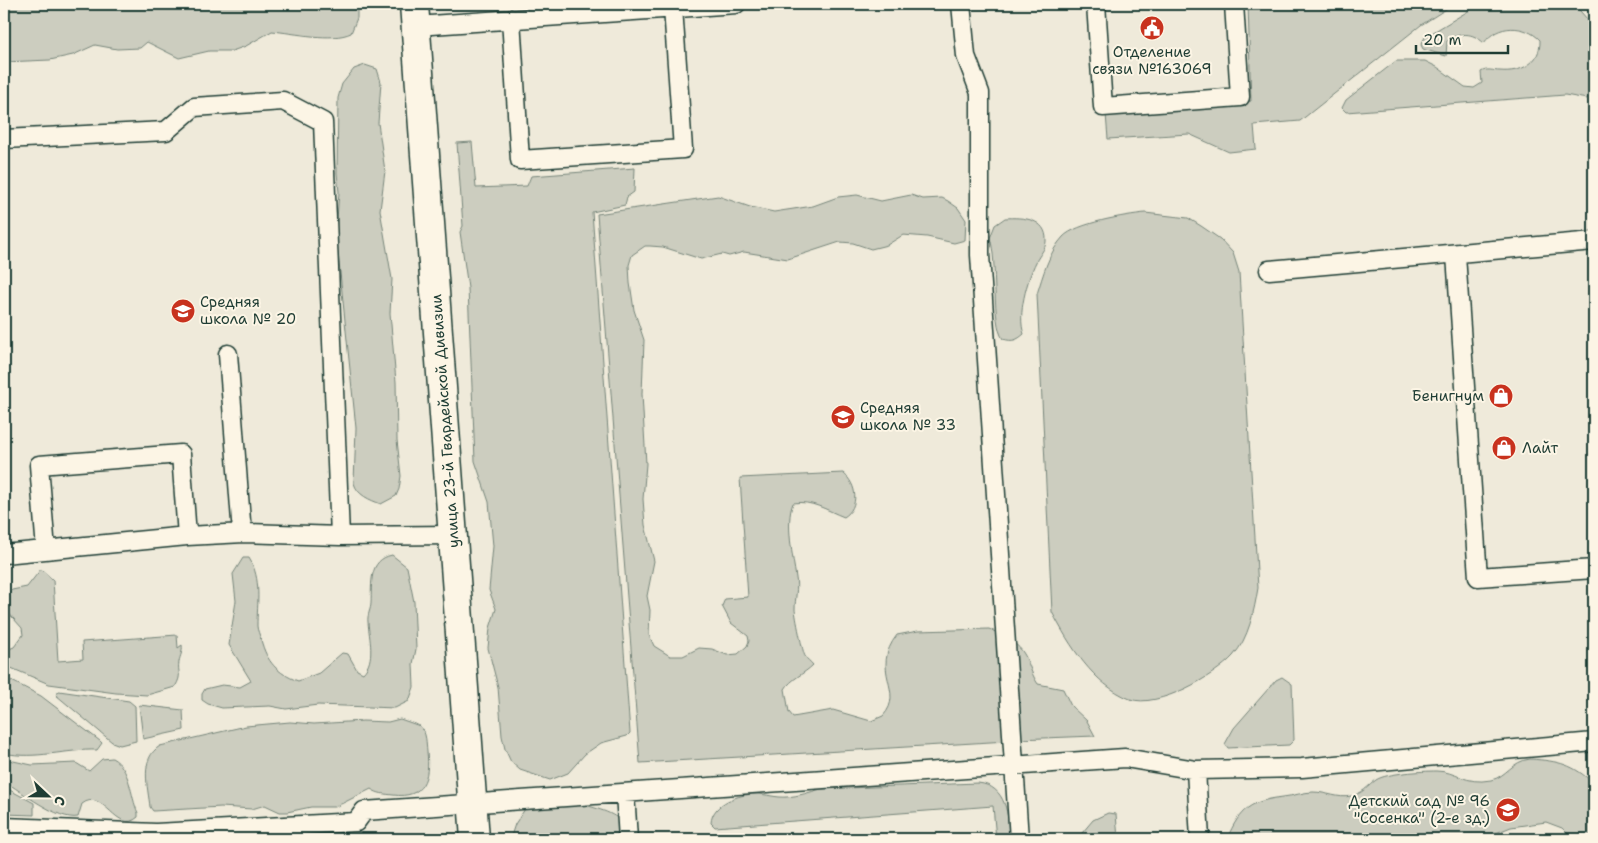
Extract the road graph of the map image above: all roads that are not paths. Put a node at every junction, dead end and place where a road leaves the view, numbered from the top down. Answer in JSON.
{"nodes":[{"id":1,"x":736,"y":4,"type":"edge"},
{"id":2,"x":961,"y":4,"type":"edge"},
{"id":3,"x":1096,"y":4,"type":"edge"},
{"id":4,"x":1234,"y":4,"type":"edge"},
{"id":5,"x":673,"y":8,"type":"junction"},
{"id":6,"x":560,"y":10,"type":"edge"},
{"id":7,"x":415,"y":15,"type":"edge"},
{"id":8,"x":511,"y":19,"type":"junction"},
{"id":9,"x":4,"y":139,"type":"edge"},
{"id":10,"x":1594,"y":241,"type":"edge"},
{"id":11,"x":1456,"y":254,"type":"junction"},
{"id":12,"x":1269,"y":270,"type":"dead end"},
{"id":13,"x":228,"y":354,"type":"dead end"},
{"id":14,"x":244,"y":533,"type":"junction"},
{"id":15,"x":454,"y":535,"type":"junction"},
{"id":16,"x":187,"y":536,"type":"junction"},
{"id":17,"x":340,"y":536,"type":"junction"},
{"id":18,"x":46,"y":550,"type":"junction"},
{"id":19,"x":4,"y":554,"type":"edge"},
{"id":20,"x":1594,"y":569,"type":"edge"},
{"id":21,"x":1594,"y":742,"type":"edge"},
{"id":22,"x":1014,"y":766,"type":"junction"},
{"id":23,"x":1196,"y":770,"type":"junction"},
{"id":24,"x":625,"y":793,"type":"junction"},
{"id":25,"x":473,"y":803,"type":"junction"},
{"id":26,"x":4,"y":827,"type":"edge"},
{"id":27,"x":356,"y":831,"type":"edge"},
{"id":28,"x":157,"y":836,"type":"edge"},
{"id":29,"x":475,"y":839,"type":"edge"},
{"id":30,"x":628,"y":839,"type":"edge"},
{"id":31,"x":1019,"y":839,"type":"edge"},
{"id":32,"x":1200,"y":839,"type":"edge"}],
"edges":[{"from":1,"to":5,"type":"lane"},
{"from":2,"to":22,"type":"lane"},
{"from":3,"to":4,"type":"lane"},
{"from":5,"to":6,"type":"lane"},
{"from":5,"to":8,"type":"lane"},
{"from":6,"to":8,"type":"lane"},
{"from":7,"to":8,"type":"lane"},
{"from":7,"to":15,"type":"street","name":"улица 23-й Гвардейской Дивизии"},
{"from":9,"to":17,"type":"lane"},
{"from":10,"to":11,"type":"lane"},
{"from":11,"to":12,"type":"lane"},
{"from":11,"to":20,"type":"lane"},
{"from":13,"to":14,"type":"lane"},
{"from":14,"to":16,"type":"lane"},
{"from":14,"to":17,"type":"lane"},
{"from":15,"to":17,"type":"lane"},
{"from":15,"to":25,"type":"street","name":"улица 23-й Гвардейской Дивизии"},
{"from":16,"to":18,"type":"lane"},
{"from":16,"to":18,"type":"lane"},
{"from":18,"to":19,"type":"lane"},
{"from":21,"to":23,"type":"lane"},
{"from":22,"to":23,"type":"lane"},
{"from":22,"to":24,"type":"lane"},
{"from":22,"to":31,"type":"lane"},
{"from":23,"to":32,"type":"lane"},
{"from":24,"to":25,"type":"lane"},
{"from":24,"to":30,"type":"lane"},
{"from":25,"to":27,"type":"lane"},
{"from":25,"to":29,"type":"street","name":"улица 23-й Гвардейской Дивизии"},
{"from":26,"to":28,"type":"lane"},
{"from":27,"to":28,"type":"lane"}]}
